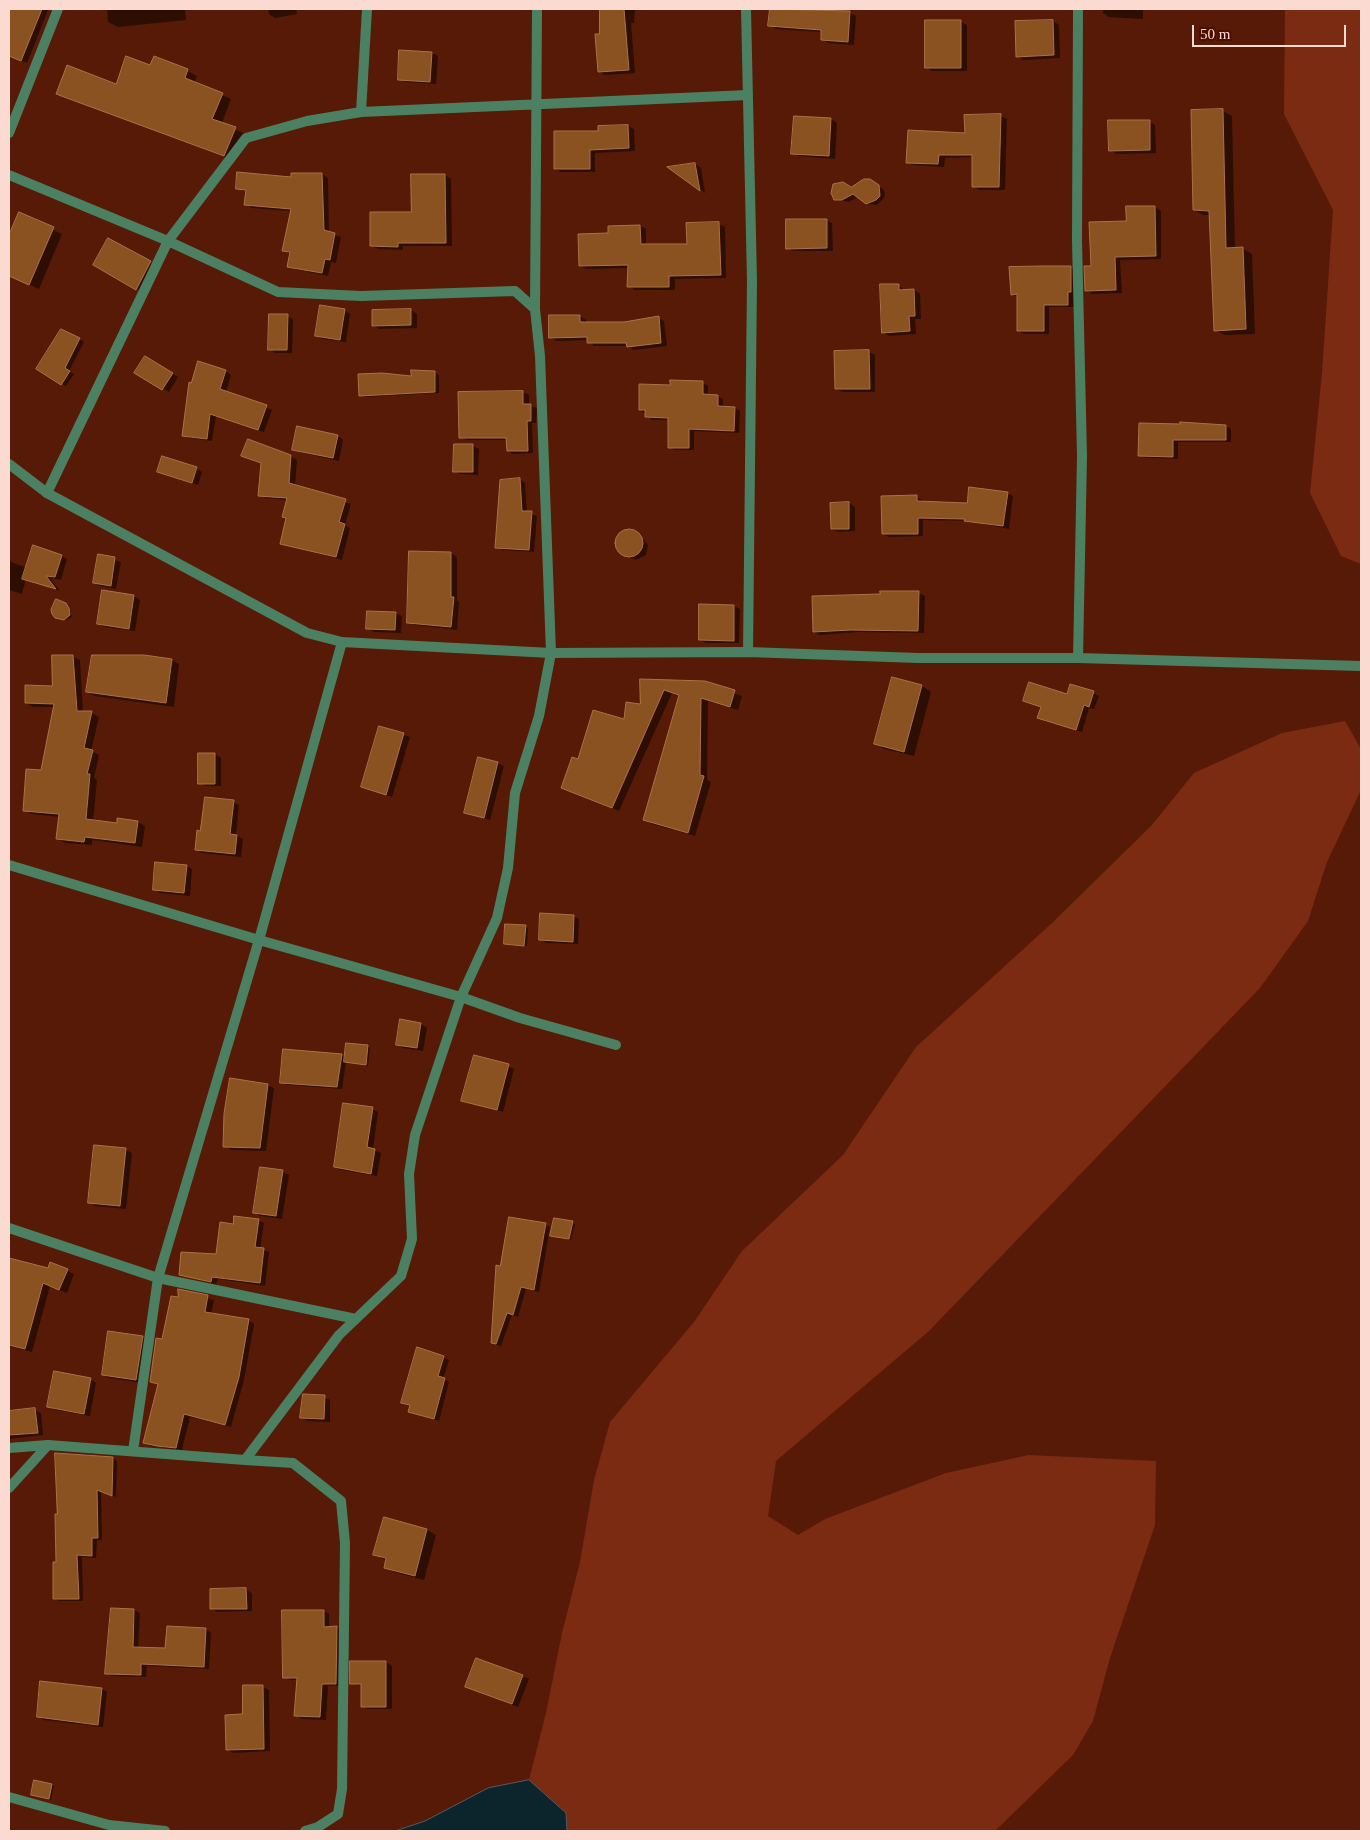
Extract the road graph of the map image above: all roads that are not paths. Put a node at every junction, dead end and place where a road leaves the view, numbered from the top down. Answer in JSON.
{"nodes":[{"id":1,"x":58,"y":9,"type":"edge"},
{"id":2,"x":367,"y":9,"type":"edge"},
{"id":3,"x":537,"y":9,"type":"edge"},
{"id":4,"x":746,"y":9,"type":"edge"},
{"id":5,"x":1078,"y":9,"type":"edge"},
{"id":6,"x":748,"y":95,"type":"junction"},
{"id":7,"x":536,"y":105,"type":"junction"},
{"id":8,"x":361,"y":112,"type":"junction"},
{"id":9,"x":9,"y":133,"type":"edge"},
{"id":10,"x":9,"y":175,"type":"edge"},
{"id":11,"x":168,"y":241,"type":"junction"},
{"id":12,"x":535,"y":309,"type":"junction"},
{"id":13,"x":9,"y":464,"type":"edge"},
{"id":14,"x":47,"y":492,"type":"junction"},
{"id":15,"x":342,"y":642,"type":"junction"},
{"id":16,"x":748,"y":652,"type":"junction"},
{"id":17,"x":551,"y":653,"type":"junction"},
{"id":18,"x":1078,"y":658,"type":"junction"},
{"id":19,"x":1361,"y":666,"type":"edge"},
{"id":20,"x":9,"y":865,"type":"edge"},
{"id":21,"x":259,"y":940,"type":"junction"},
{"id":22,"x":461,"y":997,"type":"junction"},
{"id":23,"x":616,"y":1045,"type":"dead end"},
{"id":24,"x":9,"y":1228,"type":"edge"},
{"id":25,"x":158,"y":1278,"type":"junction"},
{"id":26,"x":356,"y":1319,"type":"junction"},
{"id":27,"x":48,"y":1445,"type":"junction"},
{"id":28,"x":9,"y":1448,"type":"edge"},
{"id":29,"x":133,"y":1451,"type":"junction"},
{"id":30,"x":245,"y":1460,"type":"junction"},
{"id":31,"x":9,"y":1488,"type":"edge"},
{"id":32,"x":9,"y":1797,"type":"edge"},
{"id":33,"x":165,"y":1831,"type":"edge"},
{"id":34,"x":305,"y":1831,"type":"edge"}],
"edges":[{"from":1,"to":9,"type":"street"},
{"from":2,"to":8,"type":"street"},
{"from":3,"to":7,"type":"street"},
{"from":4,"to":6,"type":"street"},
{"from":5,"to":18,"type":"street"},
{"from":6,"to":7,"type":"street"},
{"from":6,"to":16,"type":"street"},
{"from":7,"to":8,"type":"street"},
{"from":7,"to":12,"type":"street"},
{"from":8,"to":11,"type":"street"},
{"from":10,"to":11,"type":"street"},
{"from":11,"to":12,"type":"street"},
{"from":11,"to":14,"type":"street"},
{"from":12,"to":17,"type":"street"},
{"from":13,"to":14,"type":"street"},
{"from":14,"to":15,"type":"street"},
{"from":15,"to":17,"type":"street"},
{"from":15,"to":21,"type":"street"},
{"from":16,"to":17,"type":"street"},
{"from":16,"to":18,"type":"street"},
{"from":17,"to":22,"type":"street"},
{"from":18,"to":19,"type":"street"},
{"from":20,"to":21,"type":"street"},
{"from":21,"to":22,"type":"street"},
{"from":21,"to":25,"type":"street"},
{"from":22,"to":23,"type":"street"},
{"from":22,"to":26,"type":"street"},
{"from":24,"to":25,"type":"street"},
{"from":25,"to":26,"type":"street"},
{"from":25,"to":29,"type":"street"},
{"from":26,"to":30,"type":"street"},
{"from":27,"to":28,"type":"street"},
{"from":27,"to":29,"type":"street"},
{"from":27,"to":31,"type":"street"},
{"from":29,"to":30,"type":"street"},
{"from":30,"to":34,"type":"street"},
{"from":32,"to":33,"type":"street"}]}
